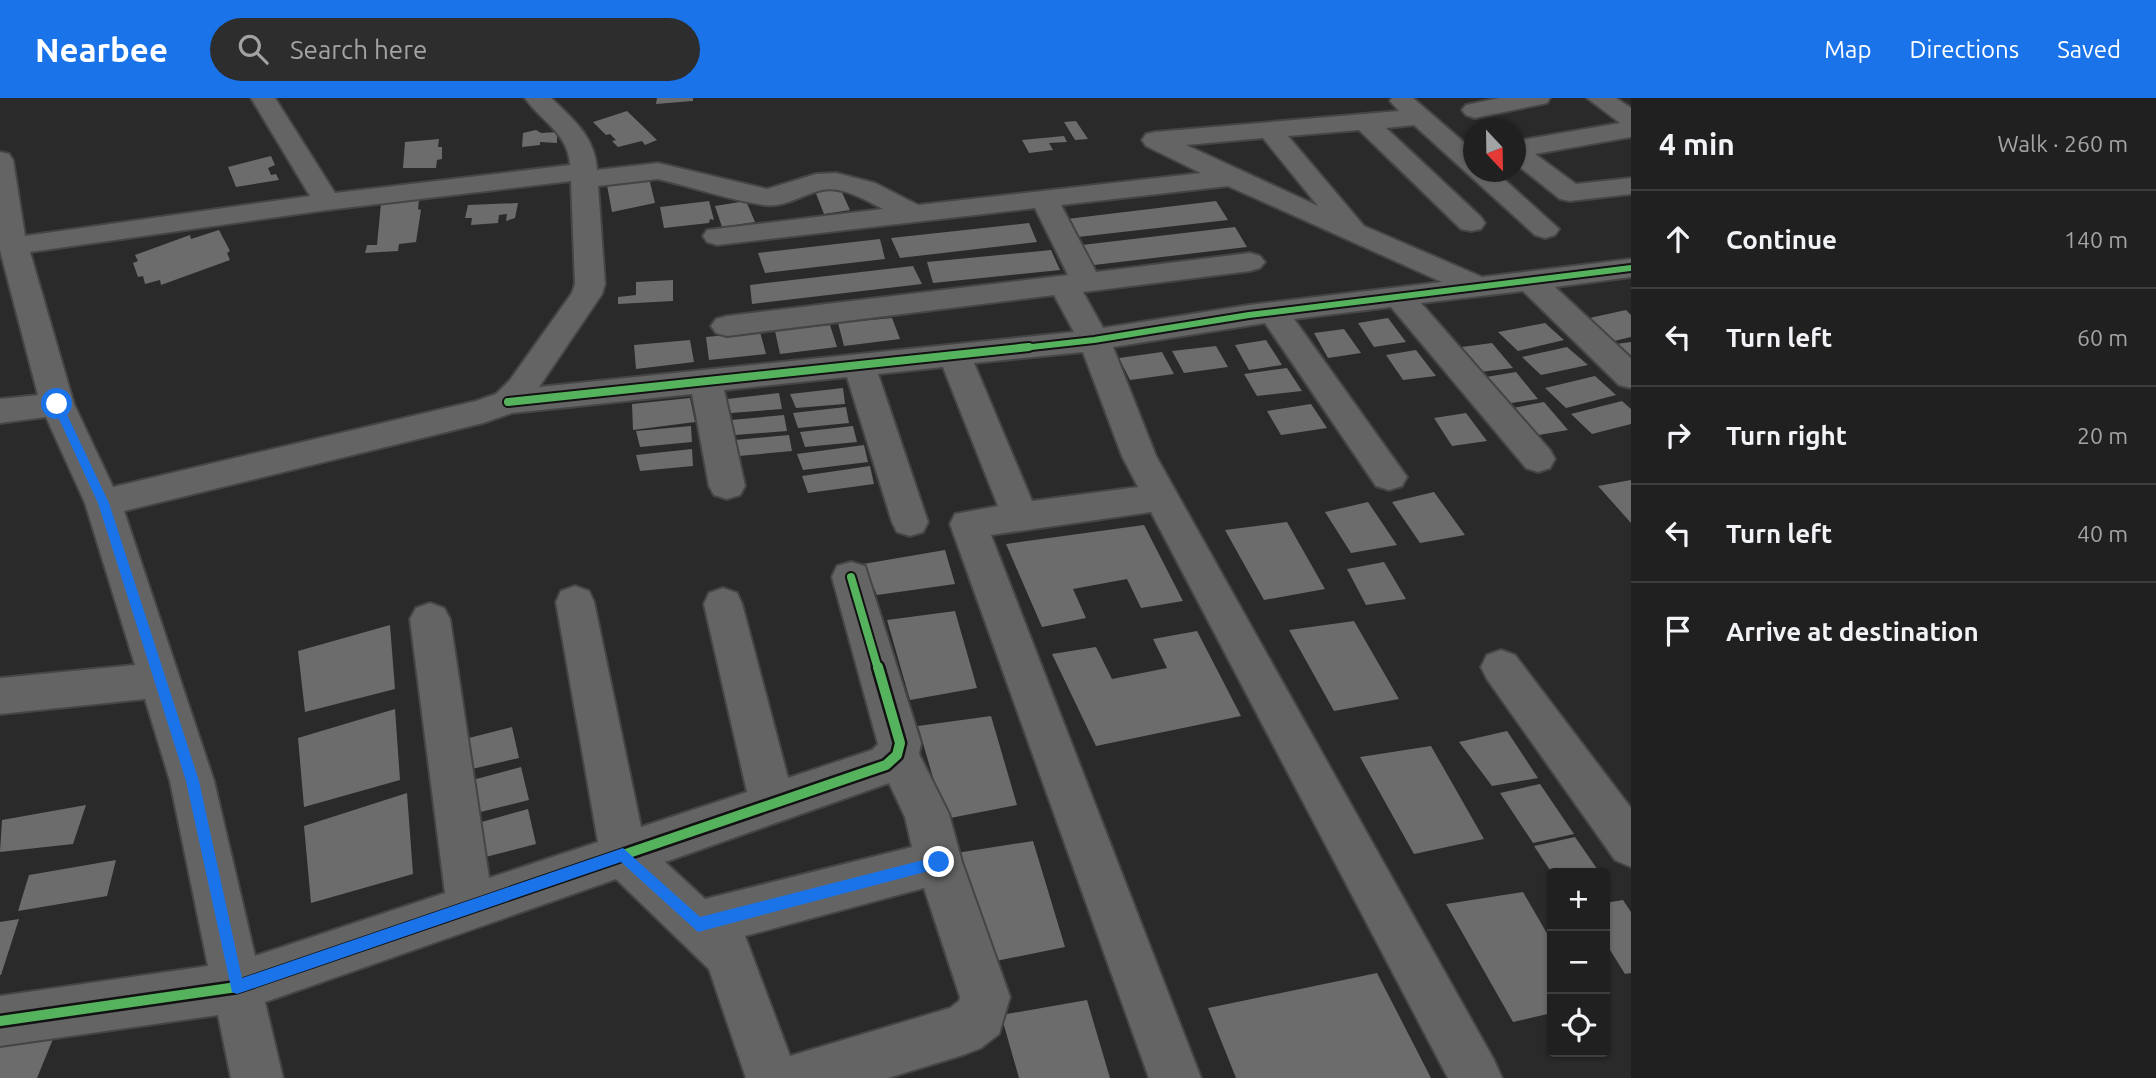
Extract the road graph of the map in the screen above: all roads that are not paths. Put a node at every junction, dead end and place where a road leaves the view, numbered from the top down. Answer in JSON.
{"nodes":[{"id":1,"x":263,"y":98,"type":"edge"},
{"id":2,"x":537,"y":98,"type":"edge"},
{"id":3,"x":1399,"y":98,"type":"edge"},
{"id":4,"x":1538,"y":98,"type":"edge"},
{"id":5,"x":1599,"y":98,"type":"edge"},
{"id":6,"x":1475,"y":110,"type":"dead end"},
{"id":7,"x":1421,"y":117,"type":"junction"},
{"id":8,"x":1631,"y":119,"type":"edge"},
{"id":9,"x":1366,"y":122,"type":"junction"},
{"id":10,"x":1631,"y":129,"type":"edge"},
{"id":11,"x":1270,"y":131,"type":"junction"},
{"id":12,"x":1526,"y":148,"type":"edge"},
{"id":13,"x":1463,"y":155,"type":"edge"},
{"id":14,"x":1526,"y":158,"type":"edge"},
{"id":15,"x":1,"y":171,"type":"edge"},
{"id":16,"x":585,"y":176,"type":"junction"},
{"id":17,"x":1231,"y":178,"type":"junction"},
{"id":18,"x":1492,"y":182,"type":"edge"},
{"id":19,"x":1631,"y":186,"type":"edge"},
{"id":20,"x":1044,"y":199,"type":"junction"},
{"id":21,"x":327,"y":202,"type":"junction"},
{"id":22,"x":915,"y":214,"type":"junction"},
{"id":23,"x":1471,"y":223,"type":"dead end"},
{"id":24,"x":8,"y":229,"type":"edge"},
{"id":25,"x":1545,"y":229,"type":"dead end"},
{"id":26,"x":1356,"y":233,"type":"junction"},
{"id":27,"x":717,"y":236,"type":"dead end"},
{"id":28,"x":1250,"y":262,"type":"dead end"},
{"id":29,"x":1631,"y":268,"type":"edge"},
{"id":30,"x":1530,"y":280,"type":"junction"},
{"id":31,"x":1076,"y":283,"type":"junction"},
{"id":32,"x":1479,"y":287,"type":"junction"},
{"id":33,"x":1399,"y":297,"type":"junction"},
{"id":34,"x":1273,"y":312,"type":"junction"},
{"id":35,"x":727,"y":326,"type":"dead end"},
{"id":36,"x":1094,"y":340,"type":"junction"},
{"id":37,"x":954,"y":355,"type":"junction"},
{"id":38,"x":859,"y":365,"type":"junction"},
{"id":39,"x":1631,"y":377,"type":"edge"},
{"id":40,"x":706,"y":382,"type":"junction"},
{"id":41,"x":508,"y":402,"type":"junction"},
{"id":42,"x":57,"y":404,"type":"junction"},
{"id":43,"x":0,"y":411,"type":"edge"},
{"id":44,"x":1538,"y":459,"type":"dead end"},
{"id":45,"x":1389,"y":477,"type":"dead end"},
{"id":46,"x":727,"y":486,"type":"dead end"},
{"id":47,"x":1161,"y":497,"type":"junction"},
{"id":48,"x":103,"y":503,"type":"junction"},
{"id":49,"x":1021,"y":517,"type":"junction"},
{"id":50,"x":910,"y":522,"type":"dead end"},
{"id":51,"x":850,"y":577,"type":"dead end"},
{"id":52,"x":575,"y":602,"type":"dead end"},
{"id":53,"x":723,"y":604,"type":"dead end"},
{"id":54,"x":430,"y":619,"type":"dead end"},
{"id":55,"x":1500,"y":667,"type":"dead end"},
{"id":56,"x":160,"y":680,"type":"junction"},
{"id":57,"x":0,"y":696,"type":"edge"},
{"id":58,"x":897,"y":755,"type":"junction"},
{"id":59,"x":772,"y":803,"type":"junction"},
{"id":60,"x":1631,"y":845,"type":"edge"},
{"id":61,"x":623,"y":854,"type":"junction"},
{"id":62,"x":939,"y":862,"type":"junction"},
{"id":63,"x":470,"y":907,"type":"junction"},
{"id":64,"x":698,"y":925,"type":"junction"},
{"id":65,"x":237,"y":987,"type":"junction"},
{"id":66,"x":0,"y":1021,"type":"edge"},
{"id":67,"x":257,"y":1078,"type":"edge"},
{"id":68,"x":772,"y":1078,"type":"edge"},
{"id":69,"x":801,"y":1078,"type":"edge"},
{"id":70,"x":1175,"y":1078,"type":"edge"},
{"id":71,"x":1476,"y":1078,"type":"edge"}],
"edges":[{"from":1,"to":21,"type":"street"},
{"from":2,"to":16,"type":"street"},
{"from":3,"to":7,"type":"street"},
{"from":4,"to":6,"type":"street"},
{"from":5,"to":8,"type":"street"},
{"from":7,"to":9,"type":"street"},
{"from":7,"to":13,"type":"street"},
{"from":9,"to":11,"type":"street"},
{"from":9,"to":23,"type":"street"},
{"from":10,"to":12,"type":"street"},
{"from":11,"to":17,"type":"street"},
{"from":11,"to":26,"type":"street"},
{"from":14,"to":19,"type":"street"},
{"from":15,"to":24,"type":"street"},
{"from":16,"to":21,"type":"street"},
{"from":16,"to":22,"type":"street"},
{"from":16,"to":41,"type":"street"},
{"from":17,"to":20,"type":"street"},
{"from":17,"to":26,"type":"street"},
{"from":18,"to":25,"type":"street"},
{"from":20,"to":22,"type":"street"},
{"from":20,"to":31,"type":"street"},
{"from":21,"to":24,"type":"street"},
{"from":22,"to":27,"type":"street"},
{"from":24,"to":42,"type":"street"},
{"from":26,"to":32,"type":"street"},
{"from":28,"to":31,"type":"street"},
{"from":29,"to":30,"type":"street"},
{"from":30,"to":32,"type":"street"},
{"from":30,"to":39,"type":"street"},
{"from":31,"to":35,"type":"street"},
{"from":31,"to":36,"type":"street"},
{"from":32,"to":33,"type":"street"},
{"from":33,"to":34,"type":"street"},
{"from":33,"to":44,"type":"street"},
{"from":34,"to":36,"type":"street"},
{"from":34,"to":45,"type":"street"},
{"from":36,"to":37,"type":"street"},
{"from":36,"to":47,"type":"street"},
{"from":37,"to":38,"type":"street"},
{"from":37,"to":49,"type":"street"},
{"from":38,"to":40,"type":"street"},
{"from":38,"to":50,"type":"street"},
{"from":40,"to":41,"type":"street"},
{"from":40,"to":46,"type":"street"},
{"from":41,"to":48,"type":"street"},
{"from":42,"to":43,"type":"street"},
{"from":42,"to":48,"type":"street"},
{"from":47,"to":49,"type":"street"},
{"from":47,"to":71,"type":"street"},
{"from":48,"to":56,"type":"street"},
{"from":49,"to":70,"type":"street"},
{"from":51,"to":58,"type":"street"},
{"from":52,"to":61,"type":"street"},
{"from":53,"to":59,"type":"street"},
{"from":54,"to":63,"type":"street"},
{"from":55,"to":60,"type":"street"},
{"from":56,"to":57,"type":"street"},
{"from":56,"to":65,"type":"street"},
{"from":58,"to":59,"type":"street"},
{"from":58,"to":62,"type":"street"},
{"from":59,"to":61,"type":"street"},
{"from":61,"to":63,"type":"street"},
{"from":61,"to":64,"type":"street"},
{"from":62,"to":64,"type":"street"},
{"from":62,"to":69,"type":"street"},
{"from":63,"to":65,"type":"street"},
{"from":64,"to":68,"type":"street"},
{"from":65,"to":66,"type":"street"},
{"from":65,"to":67,"type":"street"}]}
